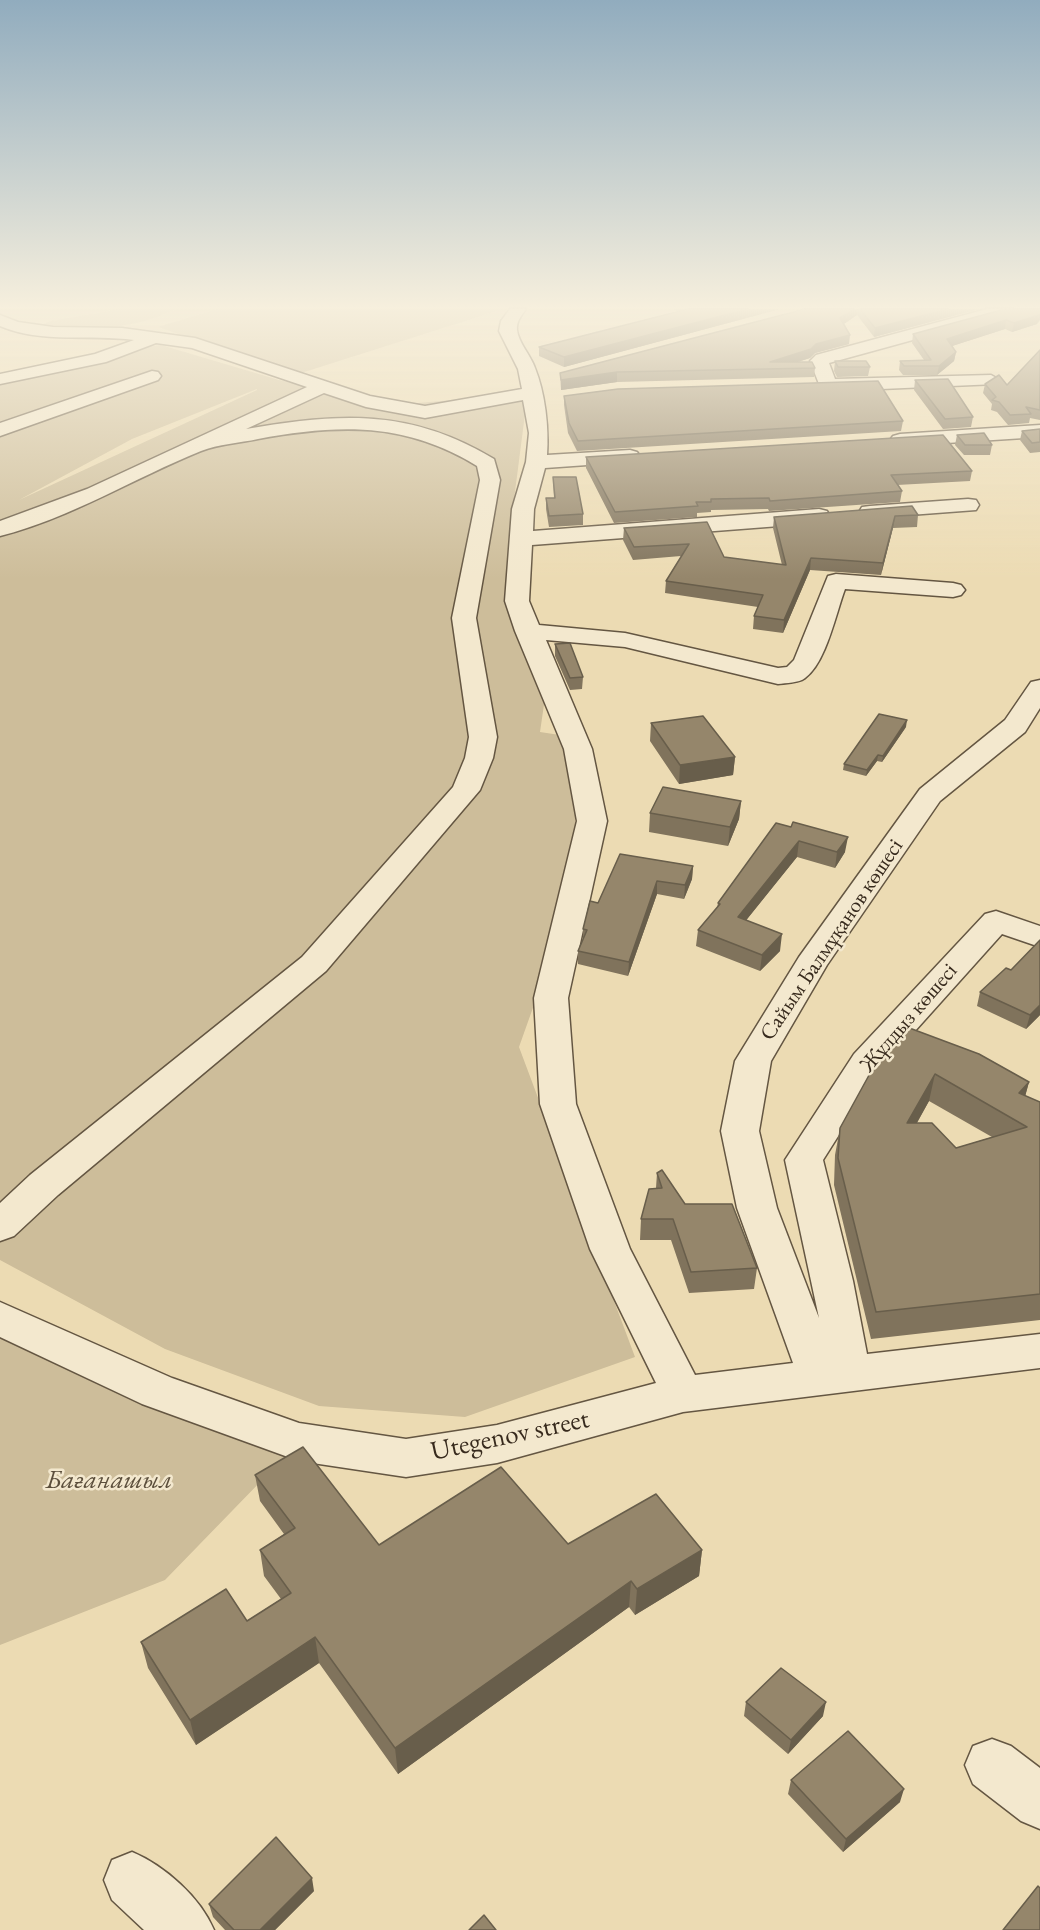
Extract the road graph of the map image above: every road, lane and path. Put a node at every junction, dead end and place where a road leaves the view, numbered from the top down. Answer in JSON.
{"nodes":[{"id":1,"x":87,"y":399,"type":"edge"},
{"id":2,"x":296,"y":399,"type":"edge"},
{"id":3,"x":360,"y":399,"type":"edge"},
{"id":4,"x":498,"y":399,"type":"edge"},
{"id":5,"x":538,"y":399,"type":"edge"},
{"id":6,"x":0,"y":430,"type":"edge"},
{"id":7,"x":1040,"y":431,"type":"edge"},
{"id":8,"x":876,"y":441,"type":"edge"},
{"id":9,"x":198,"y":445,"type":"junction"},
{"id":10,"x":653,"y":455,"type":"edge"},
{"id":11,"x":536,"y":462,"type":"junction"},
{"id":12,"x":968,"y":505,"type":"dead end"},
{"id":13,"x":0,"y":529,"type":"edge"},
{"id":14,"x":521,"y":539,"type":"junction"},
{"id":15,"x":953,"y":590,"type":"dead end"},
{"id":16,"x":527,"y":631,"type":"junction"},
{"id":17,"x":1040,"y":688,"type":"edge"},
{"id":18,"x":1040,"y":937,"type":"edge"},
{"id":19,"x":44,"y":1185,"type":"junction"},
{"id":20,"x":0,"y":1192,"type":"edge"},
{"id":21,"x":0,"y":1226,"type":"edge"},
{"id":22,"x":0,"y":1318,"type":"edge"},
{"id":23,"x":1040,"y":1351,"type":"edge"},
{"id":24,"x":834,"y":1374,"type":"junction"},
{"id":25,"x":683,"y":1394,"type":"junction"},
{"id":26,"x":992,"y":1765,"type":"dead end"},
{"id":27,"x":1040,"y":1802,"type":"edge"},
{"id":28,"x":132,"y":1880,"type":"dead end"},
{"id":29,"x":185,"y":1930,"type":"edge"}],
"edges":[{"from":1,"to":6,"type":"street"},
{"from":2,"to":9,"type":"street"},
{"from":3,"to":4,"type":"street"},
{"from":5,"to":11,"type":"street"},
{"from":7,"to":8,"type":"street"},
{"from":9,"to":13,"type":"street"},
{"from":9,"to":19,"type":"street"},
{"from":10,"to":11,"type":"street"},
{"from":11,"to":14,"type":"street"},
{"from":12,"to":14,"type":"street"},
{"from":14,"to":16,"type":"street"},
{"from":15,"to":16,"type":"street"},
{"from":16,"to":25,"type":"street"},
{"from":17,"to":24,"type":"street","name":"Сайым Балмұқанов көшесі"},
{"from":18,"to":24,"type":"street","name":"Жұлдыз көшесі"},
{"from":19,"to":20,"type":"street"},
{"from":19,"to":21,"type":"street"},
{"from":22,"to":25,"type":"street","name":"Utegenov street"},
{"from":23,"to":24,"type":"street","name":"Utegenov street"},
{"from":24,"to":25,"type":"street","name":"Utegenov street"},
{"from":26,"to":27,"type":"street"},
{"from":28,"to":29,"type":"street"}]}
